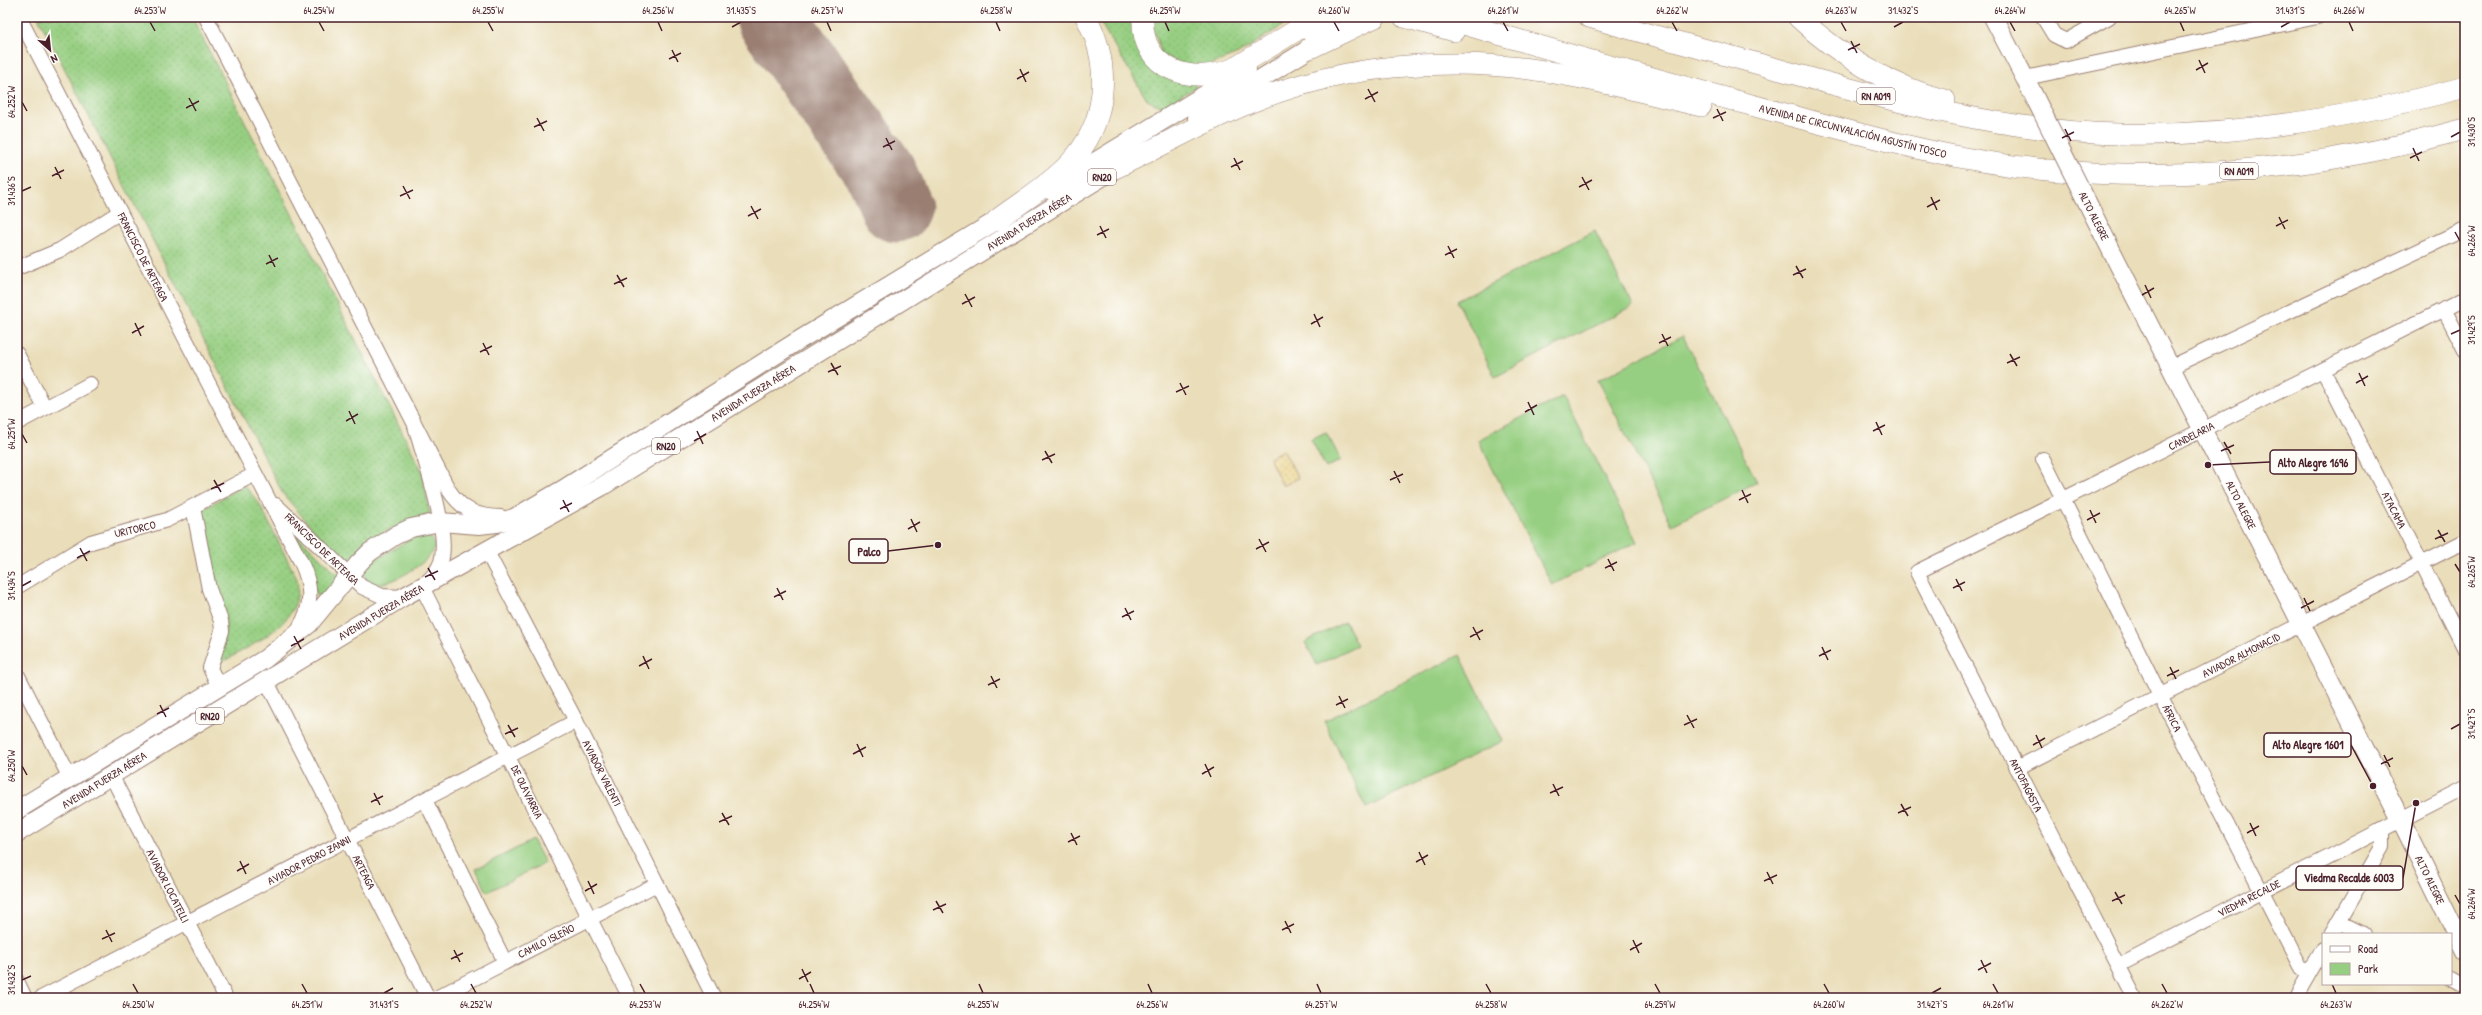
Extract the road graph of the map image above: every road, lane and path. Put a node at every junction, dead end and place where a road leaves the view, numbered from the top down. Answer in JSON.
{"nodes":[{"id":1,"x":19,"y":17,"type":"edge"},
{"id":2,"x":206,"y":17,"type":"edge"},
{"id":3,"x":1086,"y":17,"type":"edge"},
{"id":4,"x":1143,"y":17,"type":"edge"},
{"id":5,"x":1318,"y":17,"type":"edge"},
{"id":6,"x":1331,"y":17,"type":"edge"},
{"id":7,"x":1404,"y":17,"type":"edge"},
{"id":8,"x":1440,"y":17,"type":"edge"},
{"id":9,"x":1589,"y":17,"type":"edge"},
{"id":10,"x":1798,"y":17,"type":"edge"},
{"id":11,"x":1993,"y":17,"type":"edge"},
{"id":12,"x":2043,"y":17,"type":"edge"},
{"id":13,"x":2109,"y":17,"type":"edge"},
{"id":14,"x":2317,"y":17,"type":"edge"},
{"id":15,"x":1369,"y":18,"type":"edge"},
{"id":16,"x":1310,"y":48,"type":"joint"},
{"id":17,"x":2465,"y":76,"type":"edge"},
{"id":18,"x":2028,"y":85,"type":"junction"},
{"id":19,"x":2465,"y":87,"type":"edge"},
{"id":20,"x":1702,"y":106,"type":"junction"},
{"id":21,"x":2465,"y":129,"type":"edge"},
{"id":22,"x":2465,"y":143,"type":"edge"},
{"id":23,"x":2009,"y":165,"type":"junction"},
{"id":24,"x":1115,"y":168,"type":"junction"},
{"id":25,"x":2046,"y":170,"type":"junction"},
{"id":26,"x":120,"y":212,"type":"junction"},
{"id":27,"x":997,"y":220,"type":"junction"},
{"id":28,"x":2465,"y":229,"type":"edge"},
{"id":29,"x":17,"y":268,"type":"edge"},
{"id":30,"x":2465,"y":299,"type":"edge"},
{"id":31,"x":2444,"y":309,"type":"junction"},
{"id":32,"x":815,"y":331,"type":"junction"},
{"id":33,"x":826,"y":348,"type":"junction"},
{"id":34,"x":2465,"y":350,"type":"edge"},
{"id":35,"x":17,"y":354,"type":"edge"},
{"id":36,"x":2171,"y":367,"type":"junction"},
{"id":37,"x":2323,"y":370,"type":"junction"},
{"id":38,"x":90,"y":384,"type":"dead end"},
{"id":39,"x":45,"y":408,"type":"junction"},
{"id":40,"x":17,"y":423,"type":"edge"},
{"id":41,"x":415,"y":426,"type":"junction"},
{"id":42,"x":2203,"y":430,"type":"junction"},
{"id":43,"x":2043,"y":459,"type":"dead end"},
{"id":44,"x":255,"y":474,"type":"junction"},
{"id":45,"x":267,"y":497,"type":"junction"},
{"id":46,"x":2062,"y":501,"type":"junction"},
{"id":47,"x":194,"y":507,"type":"junction"},
{"id":48,"x":514,"y":518,"type":"junction"},
{"id":49,"x":440,"y":522,"type":"junction"},
{"id":50,"x":2465,"y":541,"type":"edge"},
{"id":51,"x":486,"y":550,"type":"junction"},
{"id":52,"x":2421,"y":564,"type":"junction"},
{"id":53,"x":1917,"y":572,"type":"joint"},
{"id":54,"x":349,"y":575,"type":"junction"},
{"id":55,"x":17,"y":587,"type":"edge"},
{"id":56,"x":422,"y":587,"type":"junction"},
{"id":57,"x":403,"y":597,"type":"junction"},
{"id":58,"x":2302,"y":625,"type":"junction"},
{"id":59,"x":293,"y":639,"type":"junction"},
{"id":60,"x":2465,"y":649,"type":"edge"},
{"id":61,"x":17,"y":674,"type":"edge"},
{"id":62,"x":267,"y":682,"type":"junction"},
{"id":63,"x":219,"y":687,"type":"junction"},
{"id":64,"x":2160,"y":695,"type":"junction"},
{"id":65,"x":576,"y":721,"type":"junction"},
{"id":66,"x":508,"y":756,"type":"junction"},
{"id":67,"x":2017,"y":768,"type":"junction"},
{"id":68,"x":111,"y":775,"type":"junction"},
{"id":69,"x":70,"y":778,"type":"junction"},
{"id":70,"x":2465,"y":788,"type":"edge"},
{"id":71,"x":425,"y":800,"type":"junction"},
{"id":72,"x":17,"y":810,"type":"edge"},
{"id":73,"x":2401,"y":820,"type":"junction"},
{"id":74,"x":2382,"y":829,"type":"junction"},
{"id":75,"x":17,"y":833,"type":"edge"},
{"id":76,"x":347,"y":840,"type":"junction"},
{"id":77,"x":657,"y":884,"type":"junction"},
{"id":78,"x":2261,"y":891,"type":"junction"},
{"id":79,"x":590,"y":919,"type":"junction"},
{"id":80,"x":2339,"y":922,"type":"junction"},
{"id":81,"x":187,"y":923,"type":"junction"},
{"id":82,"x":2333,"y":933,"type":"edge"},
{"id":83,"x":2361,"y":933,"type":"edge"},
{"id":84,"x":2322,"y":951,"type":"edge"},
{"id":85,"x":2465,"y":951,"type":"edge"},
{"id":86,"x":505,"y":962,"type":"junction"},
{"id":87,"x":2118,"y":965,"type":"junction"},
{"id":88,"x":2308,"y":973,"type":"junction"},
{"id":89,"x":17,"y":981,"type":"edge"},
{"id":90,"x":2452,"y":981,"type":"edge"},
{"id":91,"x":2465,"y":988,"type":"edge"},
{"id":92,"x":26,"y":998,"type":"edge"},
{"id":93,"x":41,"y":998,"type":"edge"},
{"id":94,"x":226,"y":998,"type":"edge"},
{"id":95,"x":428,"y":998,"type":"edge"},
{"id":96,"x":436,"y":998,"type":"edge"},
{"id":97,"x":630,"y":998,"type":"edge"},
{"id":98,"x":714,"y":998,"type":"edge"},
{"id":99,"x":2135,"y":998,"type":"edge"},
{"id":100,"x":2295,"y":998,"type":"edge"}],
"edges":[{"from":1,"to":26,"type":"street","name":"FRANCISCO DE ARTEAGA"},
{"from":2,"to":41,"type":"street"},
{"from":3,"to":27,"type":"highway"},
{"from":4,"to":5,"type":"highway"},
{"from":6,"to":27,"type":"main road","name":"AVENIDA FUERZA AÉREA","number":"RN20"},
{"from":7,"to":20,"type":"highway"},
{"from":8,"to":23,"type":"highway","name":"AVENIDA DE CIRCUNVALACIÓN AGUSTÍN TOSCO","number":"RN A019"},
{"from":9,"to":19,"type":"highway","number":"RN A019"},
{"from":10,"to":17,"type":"highway"},
{"from":11,"to":18,"type":"main road","name":"ALTO ALEGRE"},
{"from":12,"to":13,"type":"street"},
{"from":14,"to":18,"type":"street"},
{"from":15,"to":16,"type":"highway"},
{"from":16,"to":24,"type":"main road","name":"AVENIDA FUERZA AÉREA","number":"RN20"},
{"from":18,"to":36,"type":"main road","name":"ALTO ALEGRE","bridge":true},
{"from":20,"to":23,"type":"highway"},
{"from":20,"to":24,"type":"highway"},
{"from":21,"to":25,"type":"highway","name":"AVENIDA DE CIRCUNVALACIÓN AGUSTÍN TOSCO","number":"RN A019"},
{"from":22,"to":25,"type":"highway"},
{"from":23,"to":25,"type":"highway","name":"AVENIDA DE CIRCUNVALACIÓN AGUSTÍN TOSCO","number":"RN A019"},
{"from":24,"to":33,"type":"main road","name":"AVENIDA FUERZA AÉREA","number":"RN20"},
{"from":26,"to":29,"type":"street"},
{"from":26,"to":44,"type":"street","name":"FRANCISCO DE ARTEAGA"},
{"from":27,"to":32,"type":"main road","name":"AVENIDA FUERZA AÉREA","number":"RN20"},
{"from":28,"to":36,"type":"street"},
{"from":30,"to":31,"type":"street","name":"CANDELARIA"},
{"from":31,"to":34,"type":"street"},
{"from":31,"to":37,"type":"street","name":"CANDELARIA"},
{"from":32,"to":33,"type":"main road"},
{"from":32,"to":48,"type":"main road","name":"AVENIDA FUERZA AÉREA","number":"RN20"},
{"from":33,"to":51,"type":"main road","name":"AVENIDA FUERZA AÉREA","number":"RN20"},
{"from":35,"to":39,"type":"street"},
{"from":36,"to":42,"type":"main road","name":"ALTO ALEGRE"},
{"from":37,"to":42,"type":"street","name":"CANDELARIA"},
{"from":37,"to":52,"type":"street","name":"ATACAMA"},
{"from":38,"to":39,"type":"street"},
{"from":39,"to":40,"type":"street"},
{"from":41,"to":48,"type":"street"},
{"from":41,"to":49,"type":"street"},
{"from":42,"to":46,"type":"street","name":"CANDELARIA"},
{"from":42,"to":58,"type":"main road","name":"ALTO ALEGRE"},
{"from":43,"to":46,"type":"street","name":"ÁFRICA"},
{"from":44,"to":45,"type":"street","name":"FRANCISCO DE ARTEAGA"},
{"from":44,"to":47,"type":"street","name":"URITORCO"},
{"from":45,"to":54,"type":"street","name":"FRANCISCO DE ARTEAGA"},
{"from":45,"to":59,"type":"street","name":"FRANCISCO DE ARTEAGA"},
{"from":46,"to":53,"type":"street","name":"CANDELARIA"},
{"from":46,"to":64,"type":"street","name":"ÁFRICA"},
{"from":47,"to":55,"type":"street","name":"URITORCO"},
{"from":47,"to":63,"type":"street"},
{"from":48,"to":49,"type":"main road","name":"AVENIDA FUERZA AÉREA","number":"RN20"},
{"from":49,"to":54,"type":"main road","name":"AVENIDA FUERZA AÉREA","number":"RN20"},
{"from":49,"to":56,"type":"street"},
{"from":50,"to":52,"type":"street","name":"AVIADOR ALMONACID"},
{"from":51,"to":56,"type":"main road","name":"AVENIDA FUERZA AÉREA","number":"RN20"},
{"from":51,"to":65,"type":"street","name":"AVIADOR VALENTI"},
{"from":52,"to":58,"type":"street","name":"AVIADOR ALMONACID"},
{"from":52,"to":60,"type":"street","name":"ATACAMA"},
{"from":53,"to":67,"type":"street","name":"ANTOFAGASTA"},
{"from":54,"to":57,"type":"street","name":"FRANCISCO DE ARTEAGA"},
{"from":54,"to":59,"type":"main road","name":"AVENIDA FUERZA AÉREA","number":"RN20"},
{"from":56,"to":57,"type":"main road","name":"AVENIDA FUERZA AÉREA","number":"RN20"},
{"from":56,"to":66,"type":"street","name":"DE OLAVARRIA"},
{"from":57,"to":62,"type":"main road","name":"AVENIDA FUERZA AÉREA","number":"RN20"},
{"from":58,"to":64,"type":"street","name":"AVIADOR ALMONACID"},
{"from":58,"to":73,"type":"main road","name":"ALTO ALEGRE"},
{"from":59,"to":63,"type":"main road","name":"AVENIDA FUERZA AÉREA","number":"RN20"},
{"from":61,"to":69,"type":"street"},
{"from":62,"to":68,"type":"main road","name":"AVENIDA FUERZA AÉREA","number":"RN20"},
{"from":62,"to":76,"type":"street","name":"ARTEAGA"},
{"from":63,"to":69,"type":"main road","name":"AVENIDA FUERZA AÉREA","number":"RN20"},
{"from":64,"to":67,"type":"street","name":"AVIADOR ALMONACID"},
{"from":64,"to":78,"type":"street","name":"ÁFRICA"},
{"from":65,"to":66,"type":"street","name":"AVIADOR PEDRO ZANNI"},
{"from":65,"to":77,"type":"street","name":"AVIADOR VALENTI"},
{"from":66,"to":71,"type":"street","name":"AVIADOR PEDRO ZANNI"},
{"from":66,"to":79,"type":"street","name":"DE OLAVARRIA"},
{"from":67,"to":87,"type":"street","name":"ANTOFAGASTA"},
{"from":68,"to":75,"type":"main road","name":"AVENIDA FUERZA AÉREA","number":"RN20"},
{"from":68,"to":81,"type":"street","name":"AVIADOR LOCATELLI"},
{"from":69,"to":72,"type":"main road","name":"AVENIDA FUERZA AÉREA","number":"RN20"},
{"from":70,"to":73,"type":"street","name":"VIEDMA RECALDE"},
{"from":71,"to":76,"type":"street","name":"AVIADOR PEDRO ZANNI"},
{"from":71,"to":86,"type":"street"},
{"from":73,"to":74,"type":"street","name":"VIEDMA RECALDE"},
{"from":73,"to":85,"type":"main road","name":"ALTO ALEGRE"},
{"from":74,"to":78,"type":"street","name":"VIEDMA RECALDE"},
{"from":74,"to":80,"type":"street"},
{"from":76,"to":81,"type":"street","name":"AVIADOR PEDRO ZANNI"},
{"from":76,"to":95,"type":"street","name":"ARTEAGA"},
{"from":77,"to":79,"type":"street","name":"CAMILO ISLEÑO"},
{"from":77,"to":98,"type":"street","name":"AVIADOR VALENTI"},
{"from":78,"to":87,"type":"street","name":"VIEDMA RECALDE"},
{"from":78,"to":88,"type":"street","name":"ÁFRICA"},
{"from":79,"to":86,"type":"street","name":"CAMILO ISLEÑO"},
{"from":79,"to":97,"type":"street","name":"DE OLAVARRIA"},
{"from":80,"to":82,"type":"street"},
{"from":80,"to":83,"type":"street"},
{"from":81,"to":93,"type":"street","name":"AVIADOR PEDRO ZANNI"},
{"from":81,"to":94,"type":"street","name":"AVIADOR LOCATELLI"},
{"from":84,"to":88,"type":"street"},
{"from":86,"to":96,"type":"street","name":"CAMILO ISLEÑO"},
{"from":87,"to":99,"type":"street","name":"ANTOFAGASTA"},
{"from":88,"to":100,"type":"street"},
{"from":89,"to":92,"type":"street"},
{"from":90,"to":91,"type":"street"}]}
